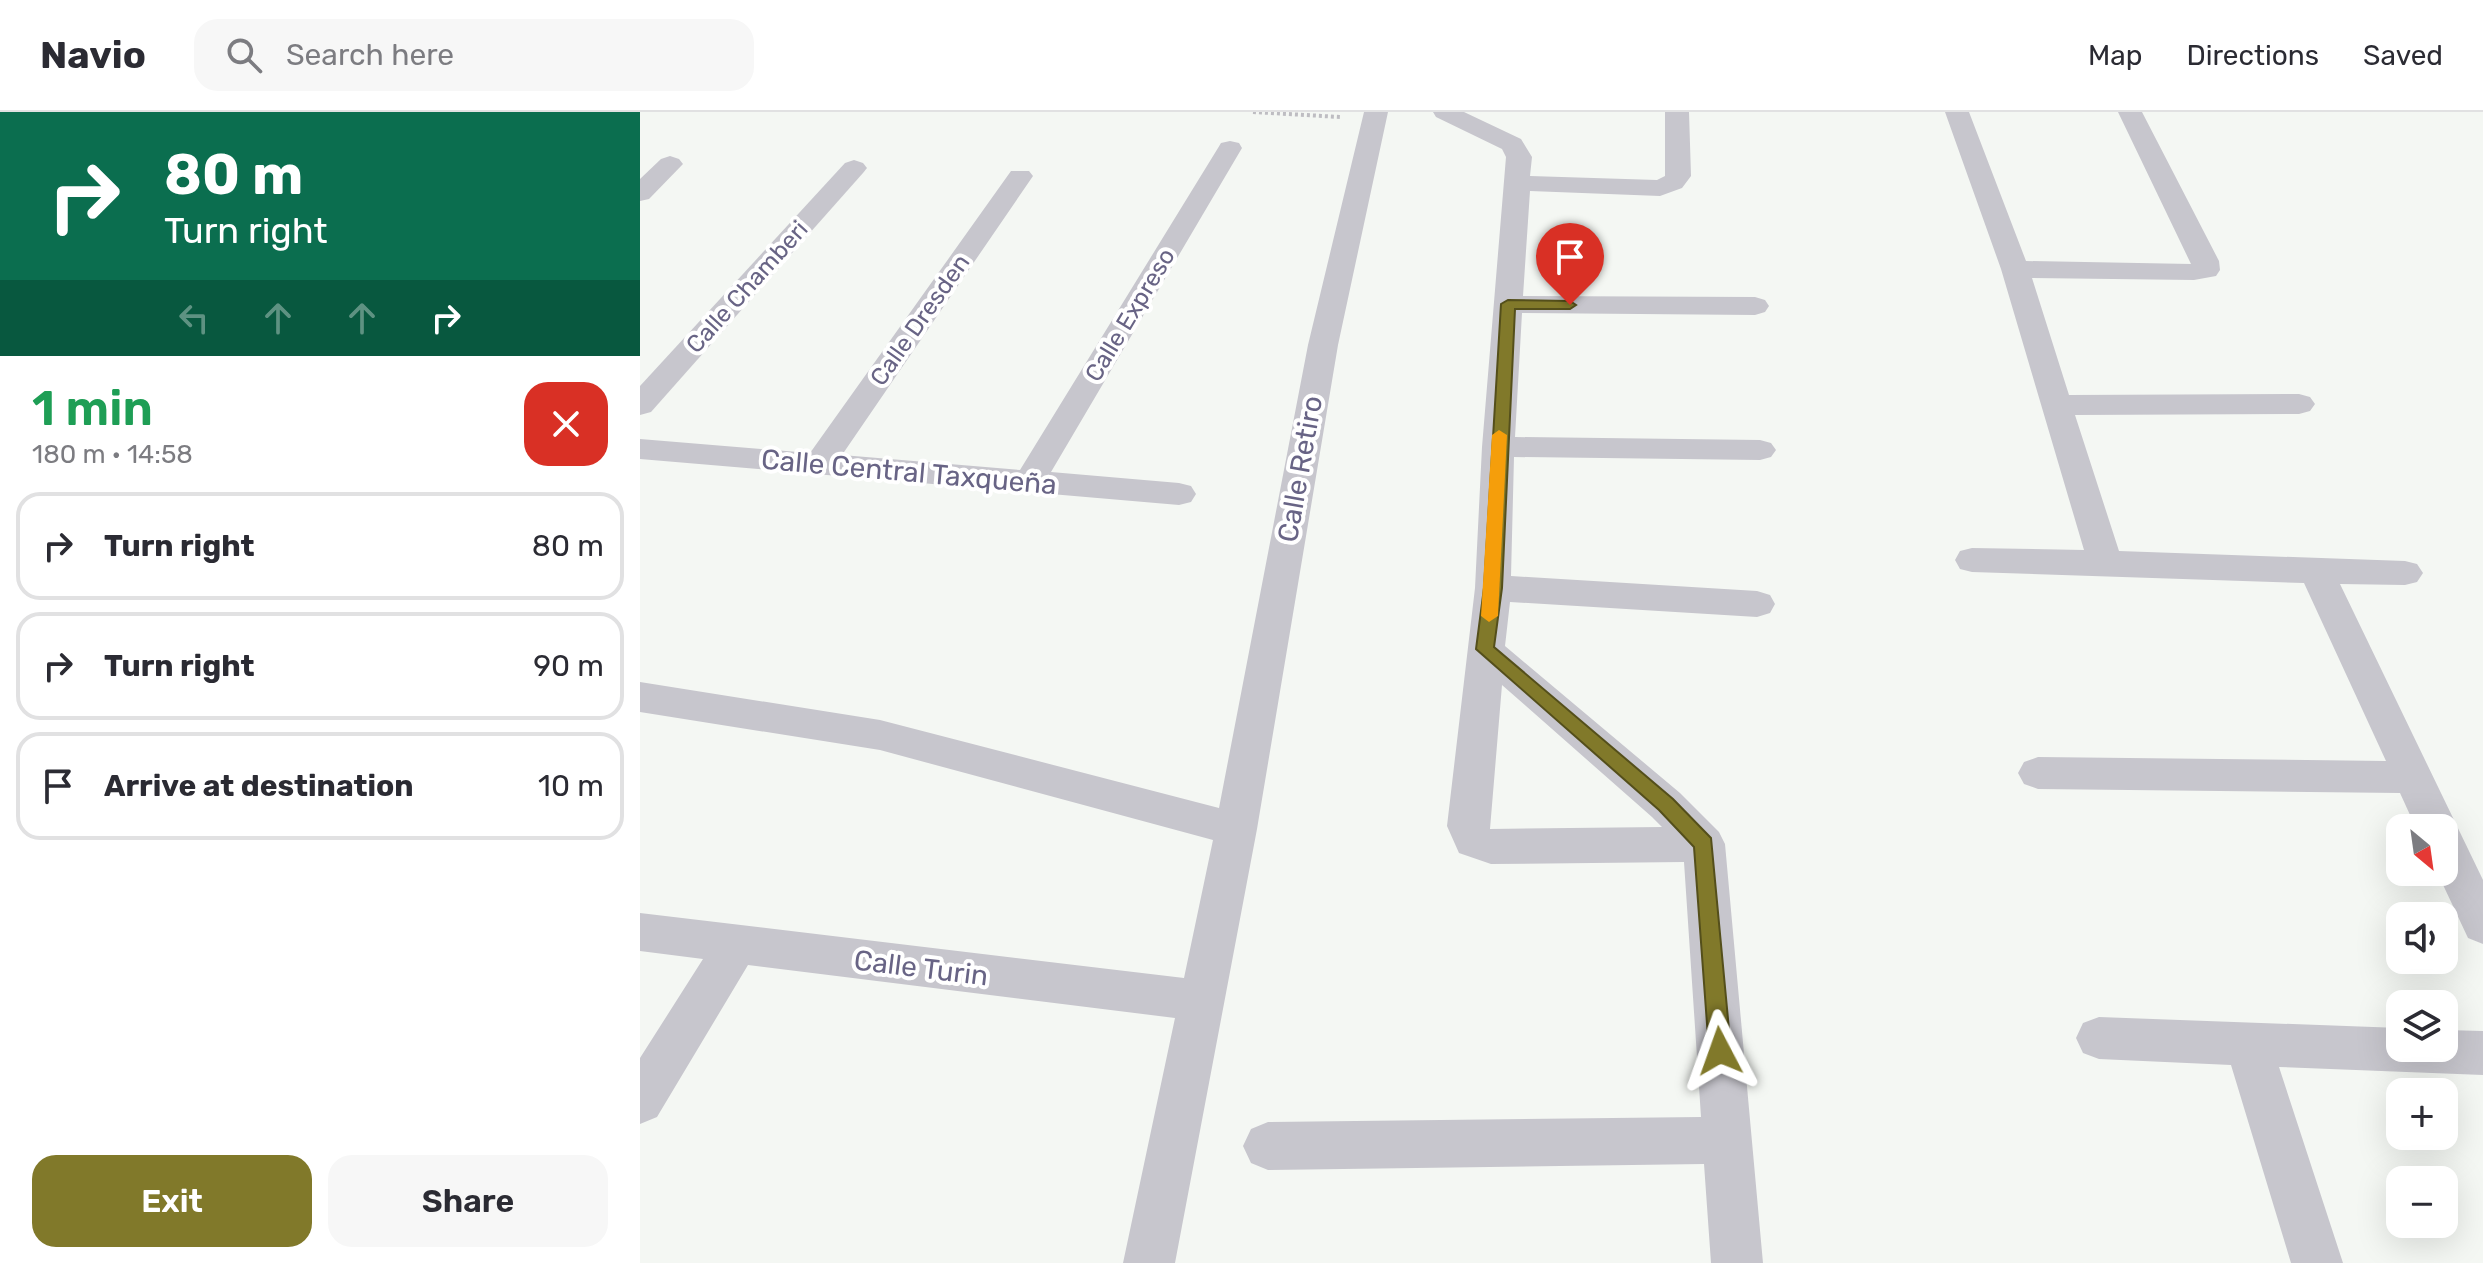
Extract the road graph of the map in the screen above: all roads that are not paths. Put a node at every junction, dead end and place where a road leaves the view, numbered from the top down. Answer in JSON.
{"nodes":[{"id":1,"x":1445,"y":112,"type":"edge"},
{"id":2,"x":1677,"y":112,"type":"edge"},
{"id":3,"x":1957,"y":112,"type":"edge"},
{"id":4,"x":2130,"y":112,"type":"edge"},
{"id":5,"x":1375,"y":116,"type":"edge"},
{"id":6,"x":1230,"y":148,"type":"dead end"},
{"id":7,"x":670,"y":164,"type":"dead end"},
{"id":8,"x":854,"y":168,"type":"dead end"},
{"id":9,"x":1020,"y":176,"type":"dead end"},
{"id":10,"x":1516,"y":183,"type":"junction"},
{"id":11,"x":640,"y":193,"type":"edge"},
{"id":12,"x":2015,"y":269,"type":"junction"},
{"id":13,"x":1508,"y":304,"type":"junction"},
{"id":14,"x":1755,"y":306,"type":"dead end"},
{"id":15,"x":2299,"y":404,"type":"dead end"},
{"id":16,"x":640,"y":405,"type":"edge"},
{"id":17,"x":2058,"y":405,"type":"junction"},
{"id":18,"x":1498,"y":447,"type":"junction"},
{"id":19,"x":640,"y":449,"type":"edge"},
{"id":20,"x":1760,"y":450,"type":"dead end"},
{"id":21,"x":819,"y":464,"type":"junction"},
{"id":22,"x":1029,"y":482,"type":"junction"},
{"id":23,"x":1179,"y":494,"type":"dead end"},
{"id":24,"x":1972,"y":560,"type":"dead end"},
{"id":25,"x":2104,"y":560,"type":"junction"},
{"id":26,"x":2317,"y":572,"type":"junction"},
{"id":27,"x":2405,"y":573,"type":"dead end"},
{"id":28,"x":1493,"y":588,"type":"junction"},
{"id":29,"x":1757,"y":604,"type":"dead end"},
{"id":30,"x":1485,"y":649,"type":"junction"},
{"id":31,"x":640,"y":697,"type":"edge"},
{"id":32,"x":2038,"y":773,"type":"dead end"},
{"id":33,"x":2414,"y":777,"type":"junction"},
{"id":34,"x":2431,"y":814,"type":"edge"},
{"id":35,"x":1236,"y":829,"type":"junction"},
{"id":36,"x":1704,"y":844,"type":"junction"},
{"id":37,"x":2458,"y":872,"type":"edge"},
{"id":38,"x":2483,"y":925,"type":"edge"},
{"id":39,"x":640,"y":932,"type":"edge"},
{"id":40,"x":736,"y":945,"type":"junction"},
{"id":41,"x":1202,"y":1000,"type":"junction"},
{"id":42,"x":2099,"y":1038,"type":"dead end"},
{"id":43,"x":2249,"y":1046,"type":"junction"},
{"id":44,"x":2483,"y":1053,"type":"edge"},
{"id":45,"x":640,"y":1101,"type":"edge"},
{"id":46,"x":1727,"y":1140,"type":"junction"},
{"id":47,"x":1268,"y":1146,"type":"dead end"},
{"id":48,"x":1149,"y":1263,"type":"edge"},
{"id":49,"x":1737,"y":1263,"type":"edge"},
{"id":50,"x":2317,"y":1263,"type":"edge"}],
"edges":[{"from":1,"to":10,"type":"street"},
{"from":2,"to":10,"type":"street"},
{"from":3,"to":12,"type":"street"},
{"from":4,"to":12,"type":"street"},
{"from":5,"to":35,"type":"street","name":"Calle Retiro"},
{"from":6,"to":22,"type":"street","name":"Calle Expreso"},
{"from":7,"to":11,"type":"street"},
{"from":8,"to":16,"type":"street","name":"Calle Chamberi"},
{"from":9,"to":21,"type":"street","name":"Calle Dresden"},
{"from":10,"to":13,"type":"street"},
{"from":12,"to":17,"type":"street"},
{"from":13,"to":14,"type":"street"},
{"from":13,"to":18,"type":"street"},
{"from":15,"to":17,"type":"street"},
{"from":17,"to":25,"type":"street"},
{"from":18,"to":20,"type":"street"},
{"from":18,"to":28,"type":"street"},
{"from":19,"to":21,"type":"street","name":"Calle Central Taxqueña"},
{"from":21,"to":22,"type":"street","name":"Calle Central Taxqueña"},
{"from":22,"to":23,"type":"street","name":"Calle Central Taxqueña"},
{"from":24,"to":25,"type":"street"},
{"from":25,"to":26,"type":"street"},
{"from":26,"to":27,"type":"street"},
{"from":26,"to":33,"type":"street"},
{"from":28,"to":29,"type":"street"},
{"from":28,"to":30,"type":"street"},
{"from":30,"to":36,"type":"street"},
{"from":30,"to":36,"type":"street"},
{"from":31,"to":35,"type":"street"},
{"from":32,"to":33,"type":"street"},
{"from":33,"to":34,"type":"street"},
{"from":35,"to":41,"type":"street","name":"Calle Retiro"},
{"from":36,"to":46,"type":"street"},
{"from":37,"to":38,"type":"street"},
{"from":39,"to":40,"type":"street","name":"Calle Turin"},
{"from":40,"to":41,"type":"street","name":"Calle Turin"},
{"from":40,"to":45,"type":"street"},
{"from":41,"to":48,"type":"street","name":"Calle Retiro"},
{"from":42,"to":43,"type":"street"},
{"from":43,"to":44,"type":"street"},
{"from":43,"to":50,"type":"street"},
{"from":46,"to":47,"type":"street"},
{"from":46,"to":49,"type":"street"}]}
